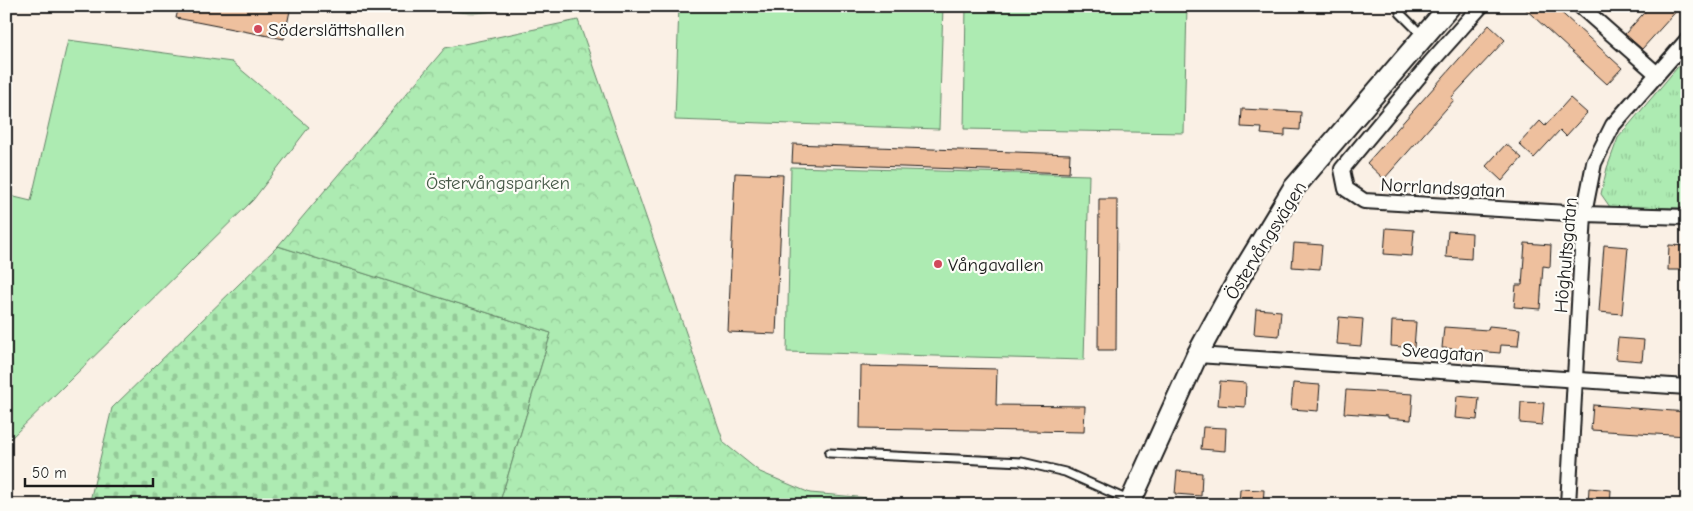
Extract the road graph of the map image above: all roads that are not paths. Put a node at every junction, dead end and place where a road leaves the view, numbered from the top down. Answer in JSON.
{"nodes":[{"id":1,"x":1399,"y":6,"type":"edge"},
{"id":2,"x":1450,"y":6,"type":"edge"},
{"id":3,"x":1481,"y":6,"type":"edge"},
{"id":4,"x":1580,"y":6,"type":"edge"},
{"id":5,"x":1424,"y":37,"type":"junction"},
{"id":6,"x":1687,"y":40,"type":"edge"},
{"id":7,"x":1657,"y":74,"type":"junction"},
{"id":8,"x":1584,"y":214,"type":"junction"},
{"id":9,"x":1687,"y":217,"type":"edge"},
{"id":10,"x":1197,"y":355,"type":"junction"},
{"id":11,"x":1575,"y":380,"type":"junction"},
{"id":12,"x":1687,"y":387,"type":"edge"},
{"id":13,"x":829,"y":453,"type":"dead end"},
{"id":14,"x":1130,"y":503,"type":"edge"},
{"id":15,"x":1568,"y":505,"type":"edge"}],
"edges":[{"from":1,"to":5,"type":"lane"},
{"from":2,"to":5,"type":"street","name":"Östervångsvägen"},
{"from":3,"to":8,"type":"street","name":"Norrlandsgatan"},
{"from":4,"to":7,"type":"street"},
{"from":5,"to":10,"type":"street","name":"Östervångsvägen"},
{"from":6,"to":7,"type":"street","name":"Höghultsgatan"},
{"from":7,"to":8,"type":"street","name":"Höghultsgatan"},
{"from":8,"to":9,"type":"street","name":"Norrlandsgatan"},
{"from":8,"to":11,"type":"street","name":"Höghultsgatan"},
{"from":10,"to":11,"type":"street","name":"Sveagatan"},
{"from":10,"to":14,"type":"street","name":"Östervångsvägen"},
{"from":11,"to":12,"type":"street","name":"Sveagatan"},
{"from":11,"to":15,"type":"street","name":"Höghultsgatan"},
{"from":13,"to":14,"type":"lane"}]}
